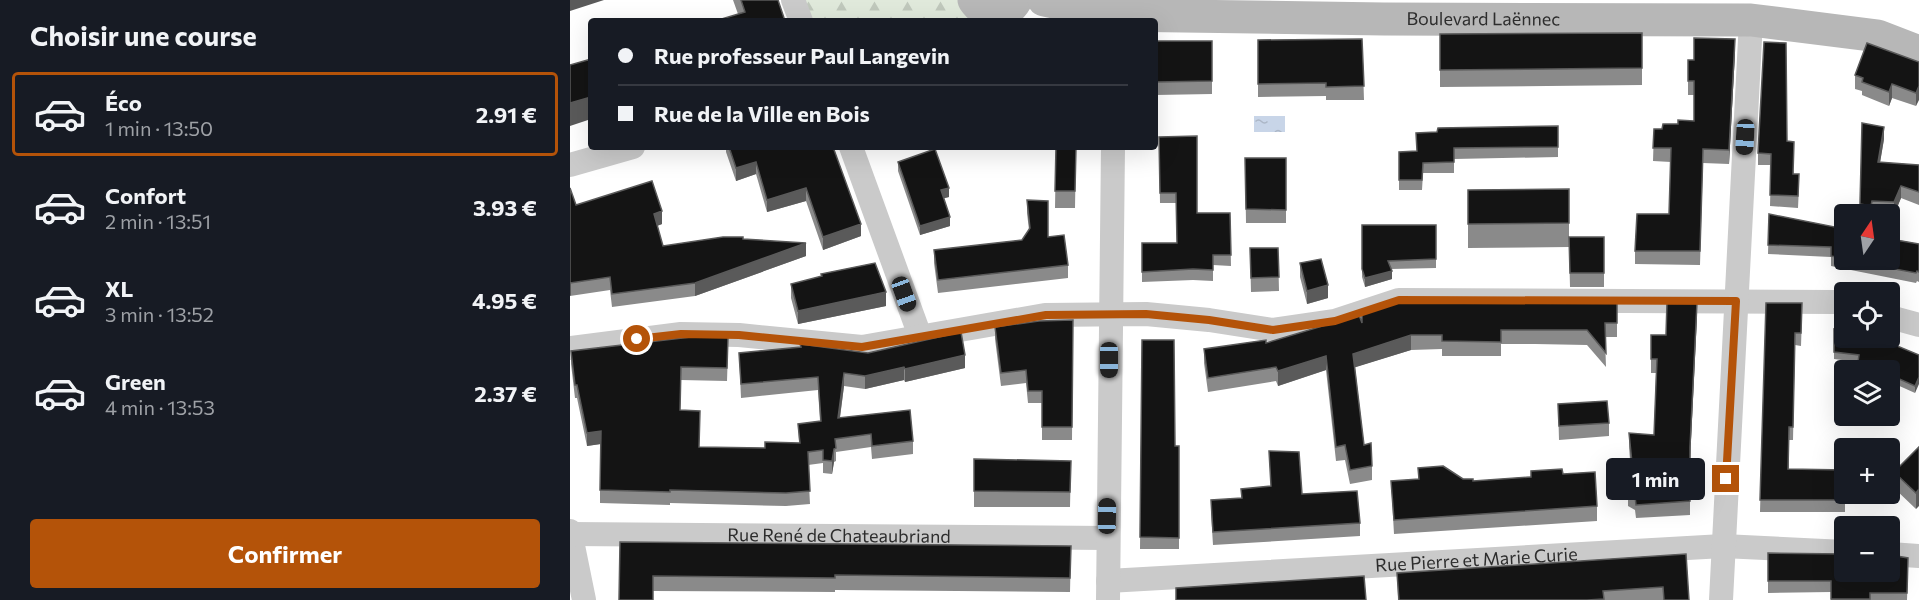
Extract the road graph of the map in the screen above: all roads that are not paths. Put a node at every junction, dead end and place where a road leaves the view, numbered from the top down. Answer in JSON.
{"nodes":[{"id":1,"x":793,"y":0,"type":"edge"},
{"id":2,"x":1016,"y":0,"type":"edge"},
{"id":3,"x":1044,"y":0,"type":"edge"},
{"id":4,"x":976,"y":10,"type":"edge"},
{"id":5,"x":800,"y":18,"type":"edge"},
{"id":6,"x":1112,"y":18,"type":"edge"},
{"id":7,"x":1158,"y":18,"type":"edge"},
{"id":8,"x":1751,"y":20,"type":"junction"},
{"id":9,"x":1919,"y":52,"type":"edge"},
{"id":10,"x":622,"y":150,"type":"edge"},
{"id":11,"x":852,"y":150,"type":"edge"},
{"id":12,"x":1113,"y":150,"type":"edge"},
{"id":13,"x":570,"y":165,"type":"edge"},
{"id":14,"x":1736,"y":301,"type":"junction"},
{"id":15,"x":1834,"y":302,"type":"edge"},
{"id":16,"x":1110,"y":315,"type":"junction"},
{"id":17,"x":1900,"y":319,"type":"edge"},
{"id":18,"x":1919,"y":325,"type":"edge"},
{"id":19,"x":920,"y":336,"type":"junction"},
{"id":20,"x":570,"y":348,"type":"edge"},
{"id":21,"x":570,"y":532,"type":"edge"},
{"id":22,"x":1107,"y":538,"type":"junction"},
{"id":23,"x":1723,"y":546,"type":"junction"},
{"id":24,"x":1834,"y":551,"type":"edge"},
{"id":25,"x":1900,"y":555,"type":"edge"},
{"id":26,"x":1919,"y":556,"type":"edge"},
{"id":27,"x":1108,"y":591,"type":"edge"},
{"id":28,"x":584,"y":600,"type":"edge"},
{"id":29,"x":1721,"y":600,"type":"edge"}],
"edges":[{"from":1,"to":5,"type":"street"},
{"from":2,"to":4,"type":"main road"},
{"from":3,"to":6,"type":"main road","name":"Boulevard Laënnec"},
{"from":7,"to":8,"type":"main road","name":"Boulevard Laënnec"},
{"from":8,"to":9,"type":"main road","name":"Boulevard Laënnec"},
{"from":8,"to":14,"type":"street"},
{"from":10,"to":13,"type":"street"},
{"from":11,"to":19,"type":"street"},
{"from":12,"to":16,"type":"street"},
{"from":14,"to":15,"type":"street"},
{"from":14,"to":16,"type":"street"},
{"from":14,"to":23,"type":"street"},
{"from":16,"to":19,"type":"street"},
{"from":16,"to":22,"type":"street"},
{"from":17,"to":18,"type":"street"},
{"from":19,"to":20,"type":"street"},
{"from":21,"to":22,"type":"street","name":"Rue René de Chateaubriand"},
{"from":21,"to":28,"type":"street"},
{"from":22,"to":27,"type":"street"},
{"from":23,"to":24,"type":"street","name":"Rue Pierre et Marie Curie"},
{"from":23,"to":27,"type":"street","name":"Rue Pierre et Marie Curie"},
{"from":23,"to":29,"type":"street"},
{"from":25,"to":26,"type":"street"}]}
